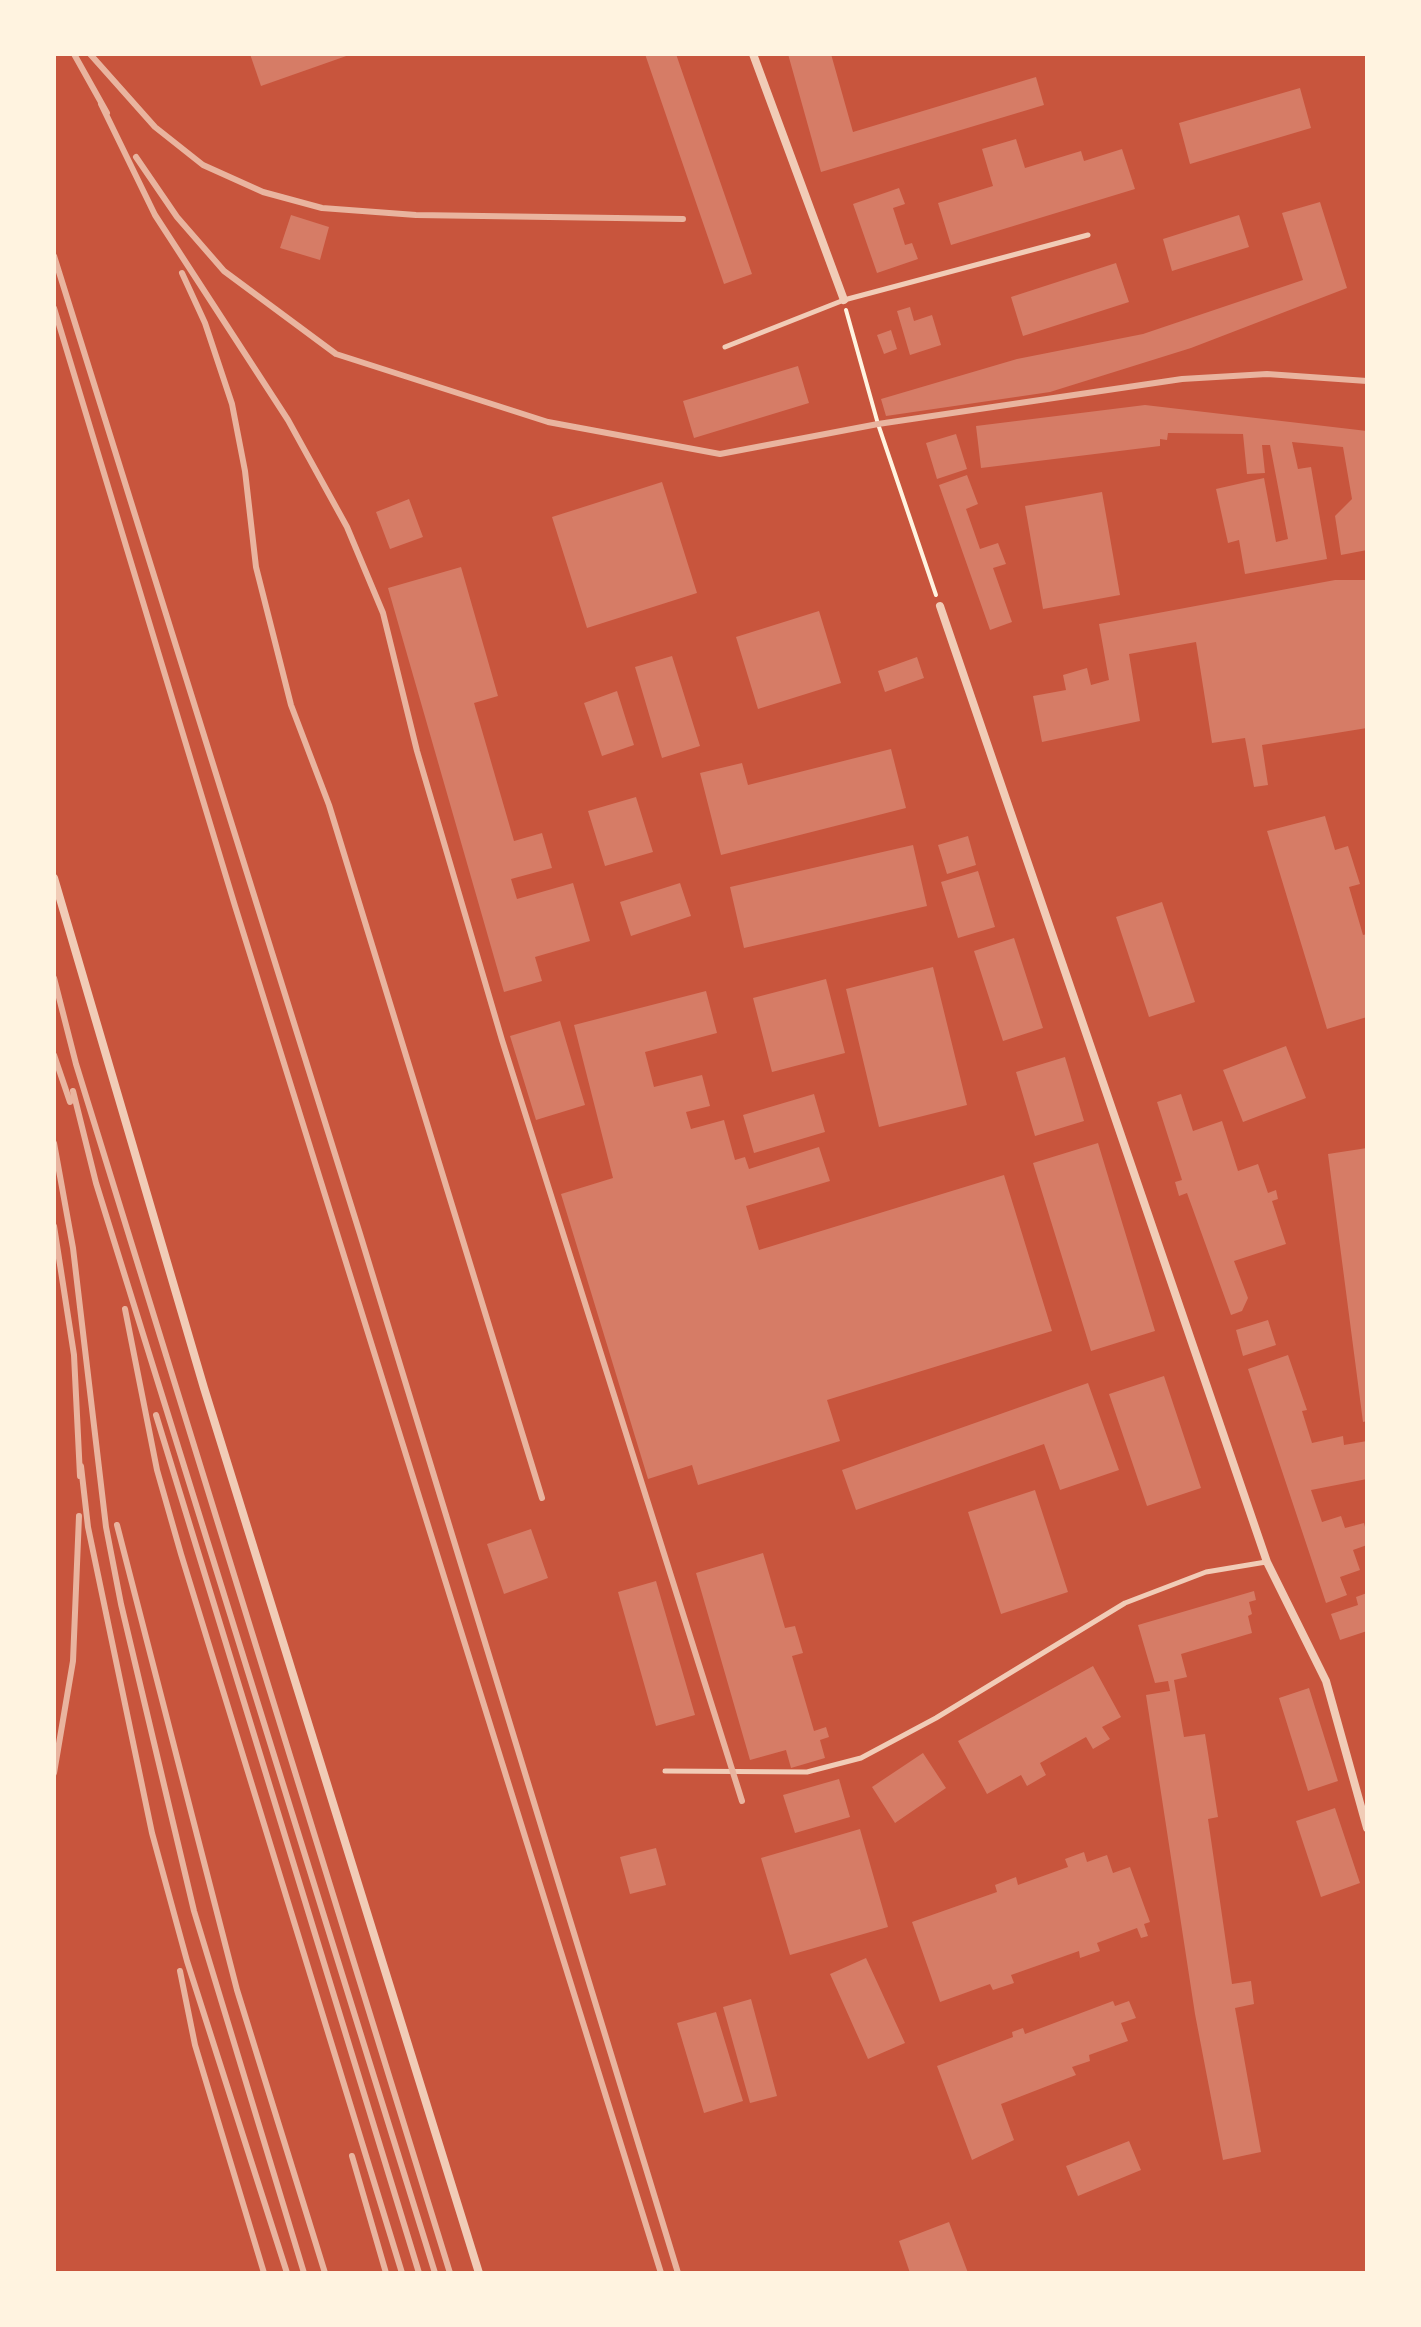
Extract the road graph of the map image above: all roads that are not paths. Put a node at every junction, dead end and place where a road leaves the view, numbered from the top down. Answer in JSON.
{"nodes":[{"id":1,"x":753,"y":54,"type":"edge"},
{"id":2,"x":1088,"y":235,"type":"dead end"},
{"id":3,"x":844,"y":300,"type":"junction"},
{"id":4,"x":725,"y":347,"type":"dead end"},
{"id":5,"x":940,"y":606,"type":"road end"},
{"id":6,"x":54,"y":878,"type":"edge"},
{"id":7,"x":1267,"y":1562,"type":"junction"},
{"id":8,"x":665,"y":1771,"type":"dead end"},
{"id":9,"x":1367,"y":1828,"type":"edge"},
{"id":10,"x":479,"y":2273,"type":"edge"}],
"edges":[{"from":1,"to":3,"type":"street"},
{"from":2,"to":3,"type":"lane"},
{"from":3,"to":4,"type":"lane"},
{"from":5,"to":7,"type":"street"},
{"from":6,"to":10,"type":"street"},
{"from":7,"to":8,"type":"lane"},
{"from":7,"to":9,"type":"street"}]}
